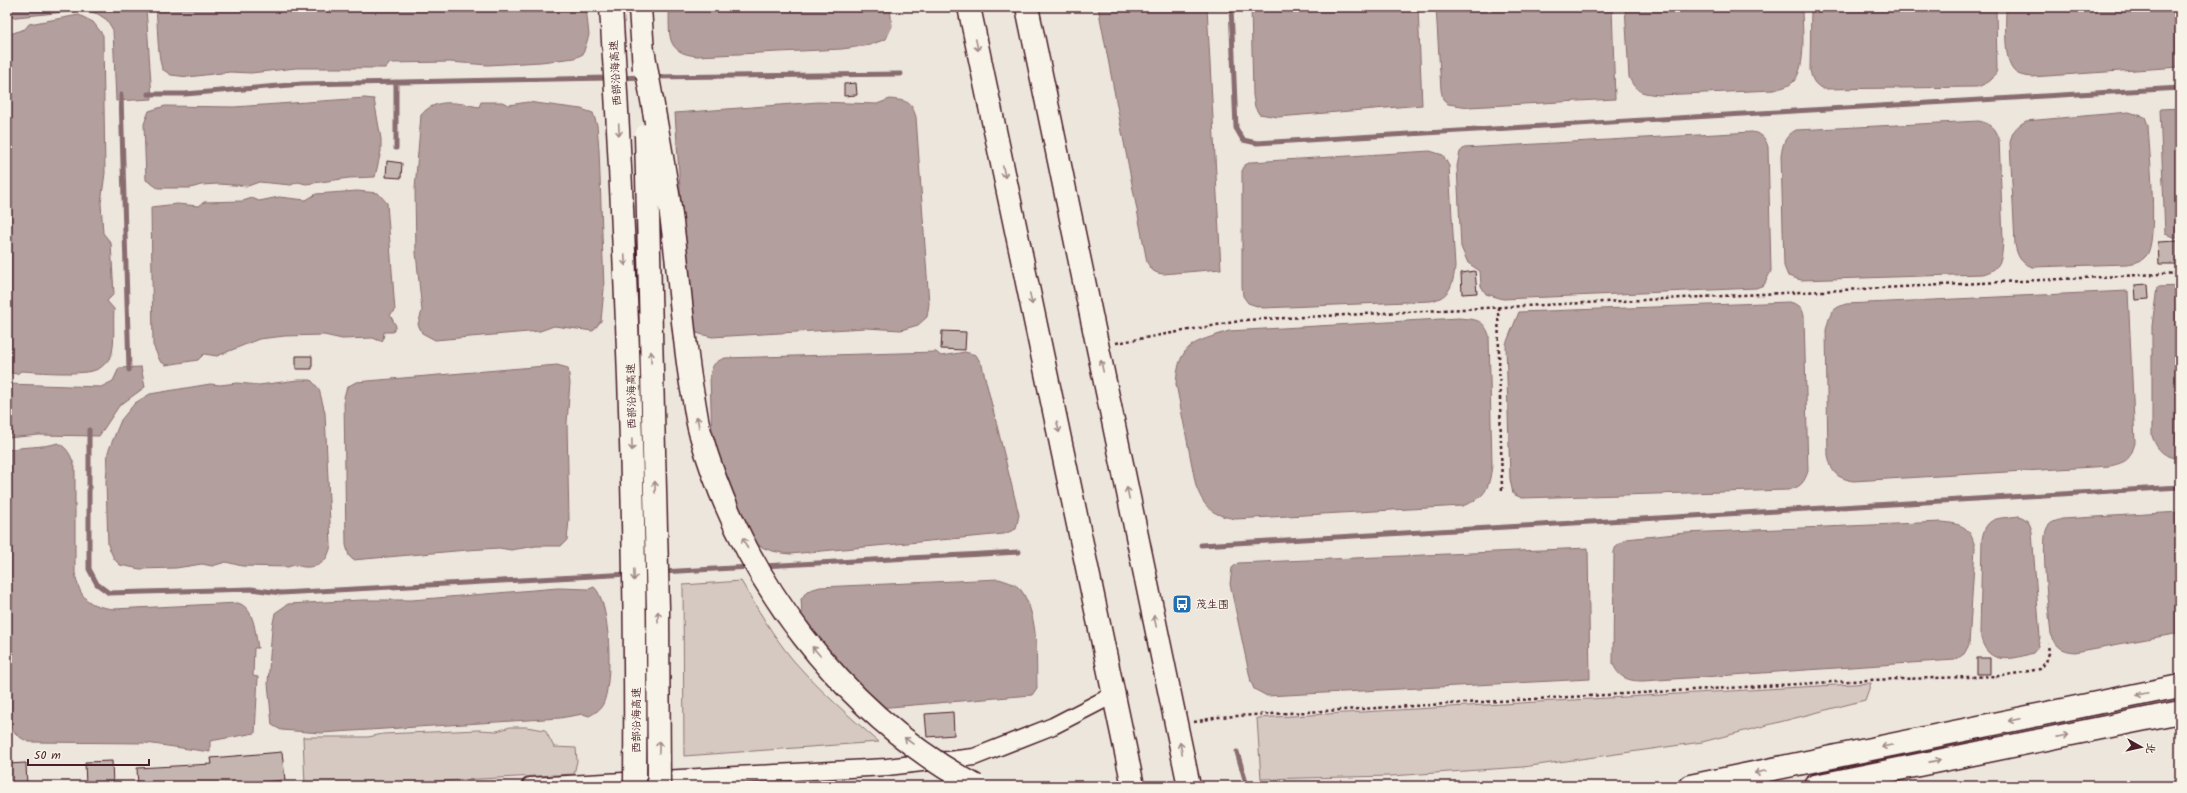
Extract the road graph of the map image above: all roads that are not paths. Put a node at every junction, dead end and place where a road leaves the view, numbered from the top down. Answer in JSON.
{"nodes":[{"id":1,"x":611,"y":7,"type":"edge"},
{"id":2,"x":640,"y":7,"type":"edge"},
{"id":3,"x":969,"y":7,"type":"edge"},
{"id":4,"x":1027,"y":7,"type":"edge"},
{"id":5,"x":644,"y":55,"type":"junction"},
{"id":6,"x":2180,"y":686,"type":"edge"},
{"id":7,"x":1115,"y":694,"type":"junction"},
{"id":8,"x":2180,"y":712,"type":"edge"},
{"id":9,"x":530,"y":786,"type":"edge"},
{"id":10,"x":635,"y":786,"type":"edge"},
{"id":11,"x":659,"y":786,"type":"edge"},
{"id":12,"x":976,"y":786,"type":"edge"},
{"id":13,"x":1133,"y":786,"type":"edge"},
{"id":14,"x":1189,"y":786,"type":"edge"},
{"id":15,"x":1690,"y":786,"type":"edge"},
{"id":16,"x":1815,"y":786,"type":"edge"}],
"edges":[{"from":1,"to":10,"type":"highway","name":"西部沿海高速","one_way":true,"bridge":true},
{"from":2,"to":5,"type":"highway","name":"西部沿海高速","bridge":true},
{"from":3,"to":7,"type":"highway","one_way":true},
{"from":14,"to":4,"type":"highway","one_way":true},
{"from":11,"to":5,"type":"highway","name":"西部沿海高速","one_way":true,"bridge":true},
{"from":12,"to":5,"type":"highway","one_way":true,"bridge":true},
{"from":6,"to":15,"type":"highway","one_way":true},
{"from":7,"to":9,"type":"street"},
{"from":7,"to":13,"type":"highway"},
{"from":16,"to":8,"type":"highway","one_way":true}]}
